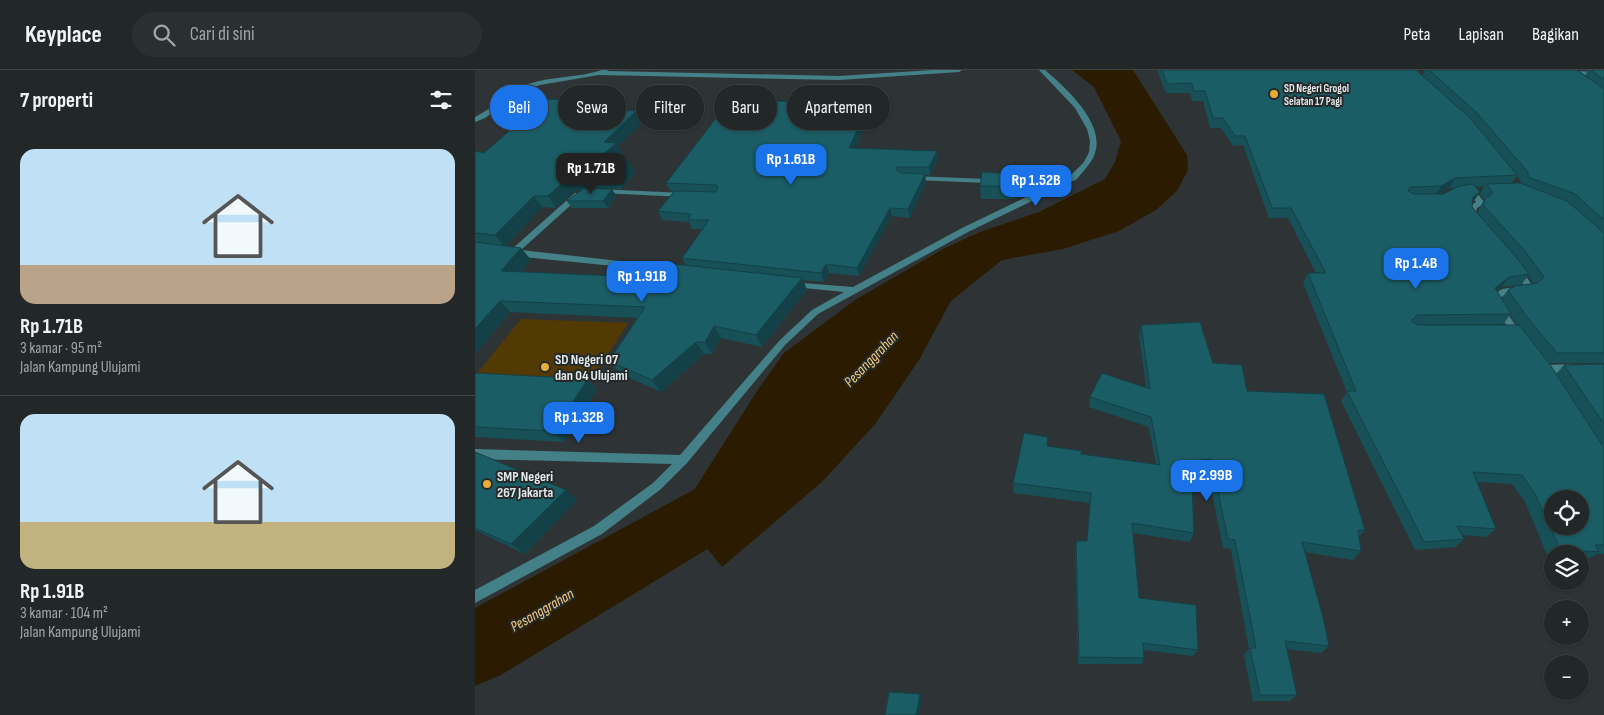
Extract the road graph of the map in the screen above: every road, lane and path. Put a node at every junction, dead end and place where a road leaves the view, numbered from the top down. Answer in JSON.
{"nodes":[{"id":1,"x":607,"y":70,"type":"edge"},
{"id":2,"x":959,"y":70,"type":"edge"},
{"id":3,"x":1042,"y":70,"type":"edge"},
{"id":4,"x":1601,"y":72,"type":"edge"},
{"id":5,"x":599,"y":73,"type":"junction"},
{"id":6,"x":1562,"y":73,"type":"edge"},
{"id":7,"x":1571,"y":73,"type":"junction"},
{"id":8,"x":1578,"y":78,"type":"edge"},
{"id":9,"x":475,"y":120,"type":"edge"},
{"id":10,"x":903,"y":178,"type":"edge"},
{"id":11,"x":1047,"y":189,"type":"junction"},
{"id":12,"x":1481,"y":190,"type":"edge"},
{"id":13,"x":688,"y":195,"type":"edge"},
{"id":14,"x":1483,"y":230,"type":"edge"},
{"id":15,"x":503,"y":252,"type":"edge"},
{"id":16,"x":513,"y":252,"type":"junction"},
{"id":17,"x":1513,"y":264,"type":"edge"},
{"id":18,"x":687,"y":272,"type":"edge"},
{"id":19,"x":784,"y":283,"type":"edge"},
{"id":20,"x":852,"y":290,"type":"junction"},
{"id":21,"x":1501,"y":329,"type":"edge"},
{"id":22,"x":1513,"y":329,"type":"junction"},
{"id":23,"x":1521,"y":339,"type":"edge"},
{"id":24,"x":1587,"y":368,"type":"edge"},
{"id":25,"x":1544,"y":369,"type":"edge"},
{"id":26,"x":475,"y":454,"type":"edge"},
{"id":27,"x":683,"y":460,"type":"junction"},
{"id":28,"x":475,"y":598,"type":"edge"}],
"edges":[{"from":1,"to":5,"type":"street"},
{"from":2,"to":5,"type":"street"},
{"from":3,"to":11,"type":"street"},
{"from":4,"to":7,"type":"street"},
{"from":5,"to":9,"type":"street"},
{"from":6,"to":7,"type":"street"},
{"from":7,"to":8,"type":"street"},
{"from":10,"to":11,"type":"street"},
{"from":11,"to":20,"type":"street"},
{"from":12,"to":14,"type":"street"},
{"from":13,"to":16,"type":"street"},
{"from":15,"to":16,"type":"street"},
{"from":16,"to":18,"type":"street"},
{"from":17,"to":22,"type":"street"},
{"from":19,"to":20,"type":"street"},
{"from":20,"to":27,"type":"street"},
{"from":21,"to":22,"type":"street"},
{"from":22,"to":23,"type":"street"},
{"from":24,"to":25,"type":"street"},
{"from":26,"to":27,"type":"street"},
{"from":27,"to":28,"type":"street"}]}
